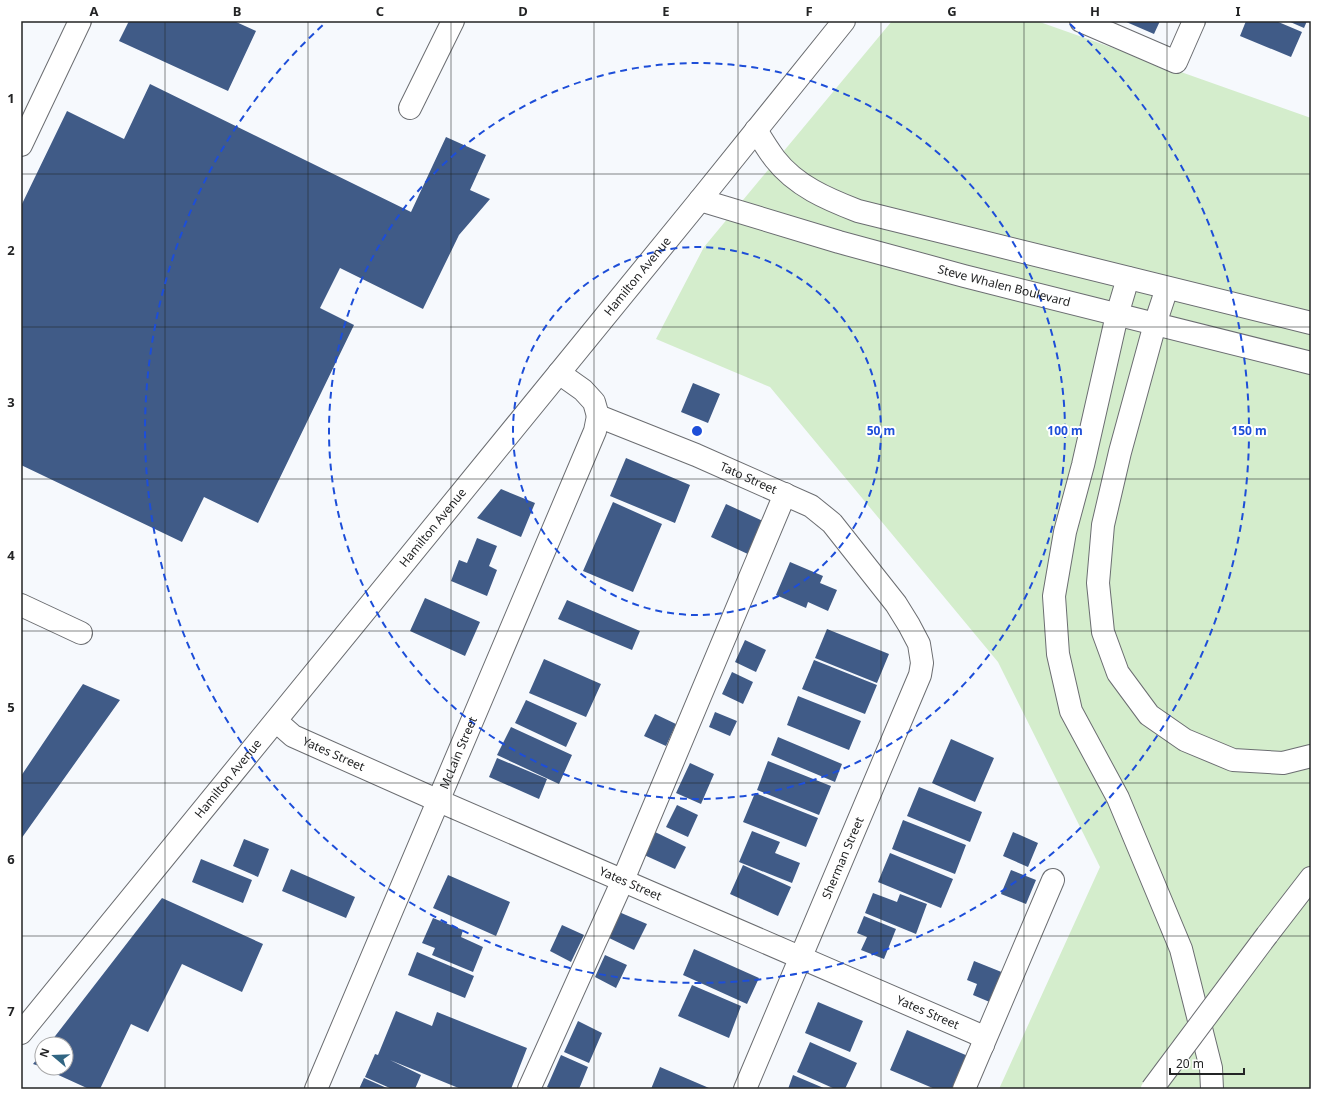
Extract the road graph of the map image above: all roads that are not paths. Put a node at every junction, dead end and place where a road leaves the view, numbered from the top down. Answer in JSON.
{"nodes":[{"id":1,"x":80,"y":21,"type":"edge"},
{"id":2,"x":453,"y":21,"type":"edge"},
{"id":3,"x":844,"y":21,"type":"edge"},
{"id":4,"x":1081,"y":21,"type":"edge"},
{"id":5,"x":1194,"y":21,"type":"edge"},
{"id":6,"x":410,"y":108,"type":"dead end"},
{"id":7,"x":756,"y":130,"type":"junction"},
{"id":8,"x":21,"y":145,"type":"edge"},
{"id":9,"x":700,"y":200,"type":"junction"},
{"id":10,"x":1128,"y":278,"type":"junction"},
{"id":11,"x":1167,"y":288,"type":"junction"},
{"id":12,"x":1117,"y":315,"type":"junction"},
{"id":13,"x":1155,"y":324,"type":"junction"},
{"id":14,"x":1311,"y":324,"type":"edge"},
{"id":15,"x":1311,"y":363,"type":"edge"},
{"id":16,"x":559,"y":373,"type":"junction"},
{"id":17,"x":598,"y":416,"type":"junction"},
{"id":18,"x":785,"y":494,"type":"junction"},
{"id":19,"x":21,"y":605,"type":"edge"},
{"id":20,"x":909,"y":625,"type":"joint"},
{"id":21,"x":81,"y":633,"type":"dead end"},
{"id":22,"x":276,"y":721,"type":"junction"},
{"id":23,"x":1311,"y":756,"type":"edge"},
{"id":24,"x":439,"y":801,"type":"junction"},
{"id":25,"x":1311,"y":878,"type":"edge"},
{"id":26,"x":623,"y":880,"type":"junction"},
{"id":27,"x":1053,"y":880,"type":"dead end"},
{"id":28,"x":801,"y":957,"type":"junction"},
{"id":29,"x":21,"y":1033,"type":"edge"},
{"id":30,"x":983,"y":1045,"type":"junction"},
{"id":31,"x":316,"y":1089,"type":"edge"},
{"id":32,"x":529,"y":1089,"type":"edge"},
{"id":33,"x":745,"y":1089,"type":"edge"},
{"id":34,"x":964,"y":1089,"type":"edge"},
{"id":35,"x":1152,"y":1089,"type":"edge"},
{"id":36,"x":1212,"y":1089,"type":"edge"}],
"edges":[{"from":1,"to":8,"type":"main road"},
{"from":2,"to":6,"type":"main road"},
{"from":3,"to":7,"type":"main road","name":"Hamilton Avenue"},
{"from":4,"to":5,"type":"main road"},
{"from":7,"to":9,"type":"main road","name":"Hamilton Avenue"},
{"from":7,"to":10,"type":"main road"},
{"from":9,"to":12,"type":"main road","name":"Steve Whalen Boulevard"},
{"from":9,"to":16,"type":"main road","name":"Hamilton Avenue"},
{"from":10,"to":11,"type":"main road"},
{"from":10,"to":12,"type":"main road"},
{"from":11,"to":13,"type":"main road"},
{"from":11,"to":14,"type":"main road"},
{"from":12,"to":13,"type":"main road","name":"Steve Whalen Boulevard"},
{"from":12,"to":36,"type":"main road"},
{"from":13,"to":15,"type":"main road","name":"Steve Whalen Boulevard"},
{"from":13,"to":23,"type":"main road"},
{"from":16,"to":17,"type":"main road"},
{"from":16,"to":22,"type":"main road","name":"Hamilton Avenue"},
{"from":17,"to":18,"type":"main road","name":"Tato Street"},
{"from":17,"to":24,"type":"main road","name":"McLain Street"},
{"from":18,"to":20,"type":"main road","name":"Tato Street"},
{"from":18,"to":26,"type":"main road"},
{"from":19,"to":21,"type":"main road"},
{"from":20,"to":28,"type":"main road","name":"Sherman Street"},
{"from":22,"to":24,"type":"main road","name":"Yates Street"},
{"from":22,"to":29,"type":"main road","name":"Hamilton Avenue"},
{"from":24,"to":26,"type":"main road","name":"Yates Street"},
{"from":24,"to":31,"type":"main road","name":"McLain Street"},
{"from":25,"to":35,"type":"main road","bridge":true},
{"from":26,"to":28,"type":"main road","name":"Yates Street"},
{"from":26,"to":32,"type":"main road"},
{"from":27,"to":30,"type":"main road"},
{"from":28,"to":30,"type":"main road","name":"Yates Street"},
{"from":28,"to":33,"type":"main road","name":"Sherman Street"},
{"from":30,"to":34,"type":"main road"}]}
